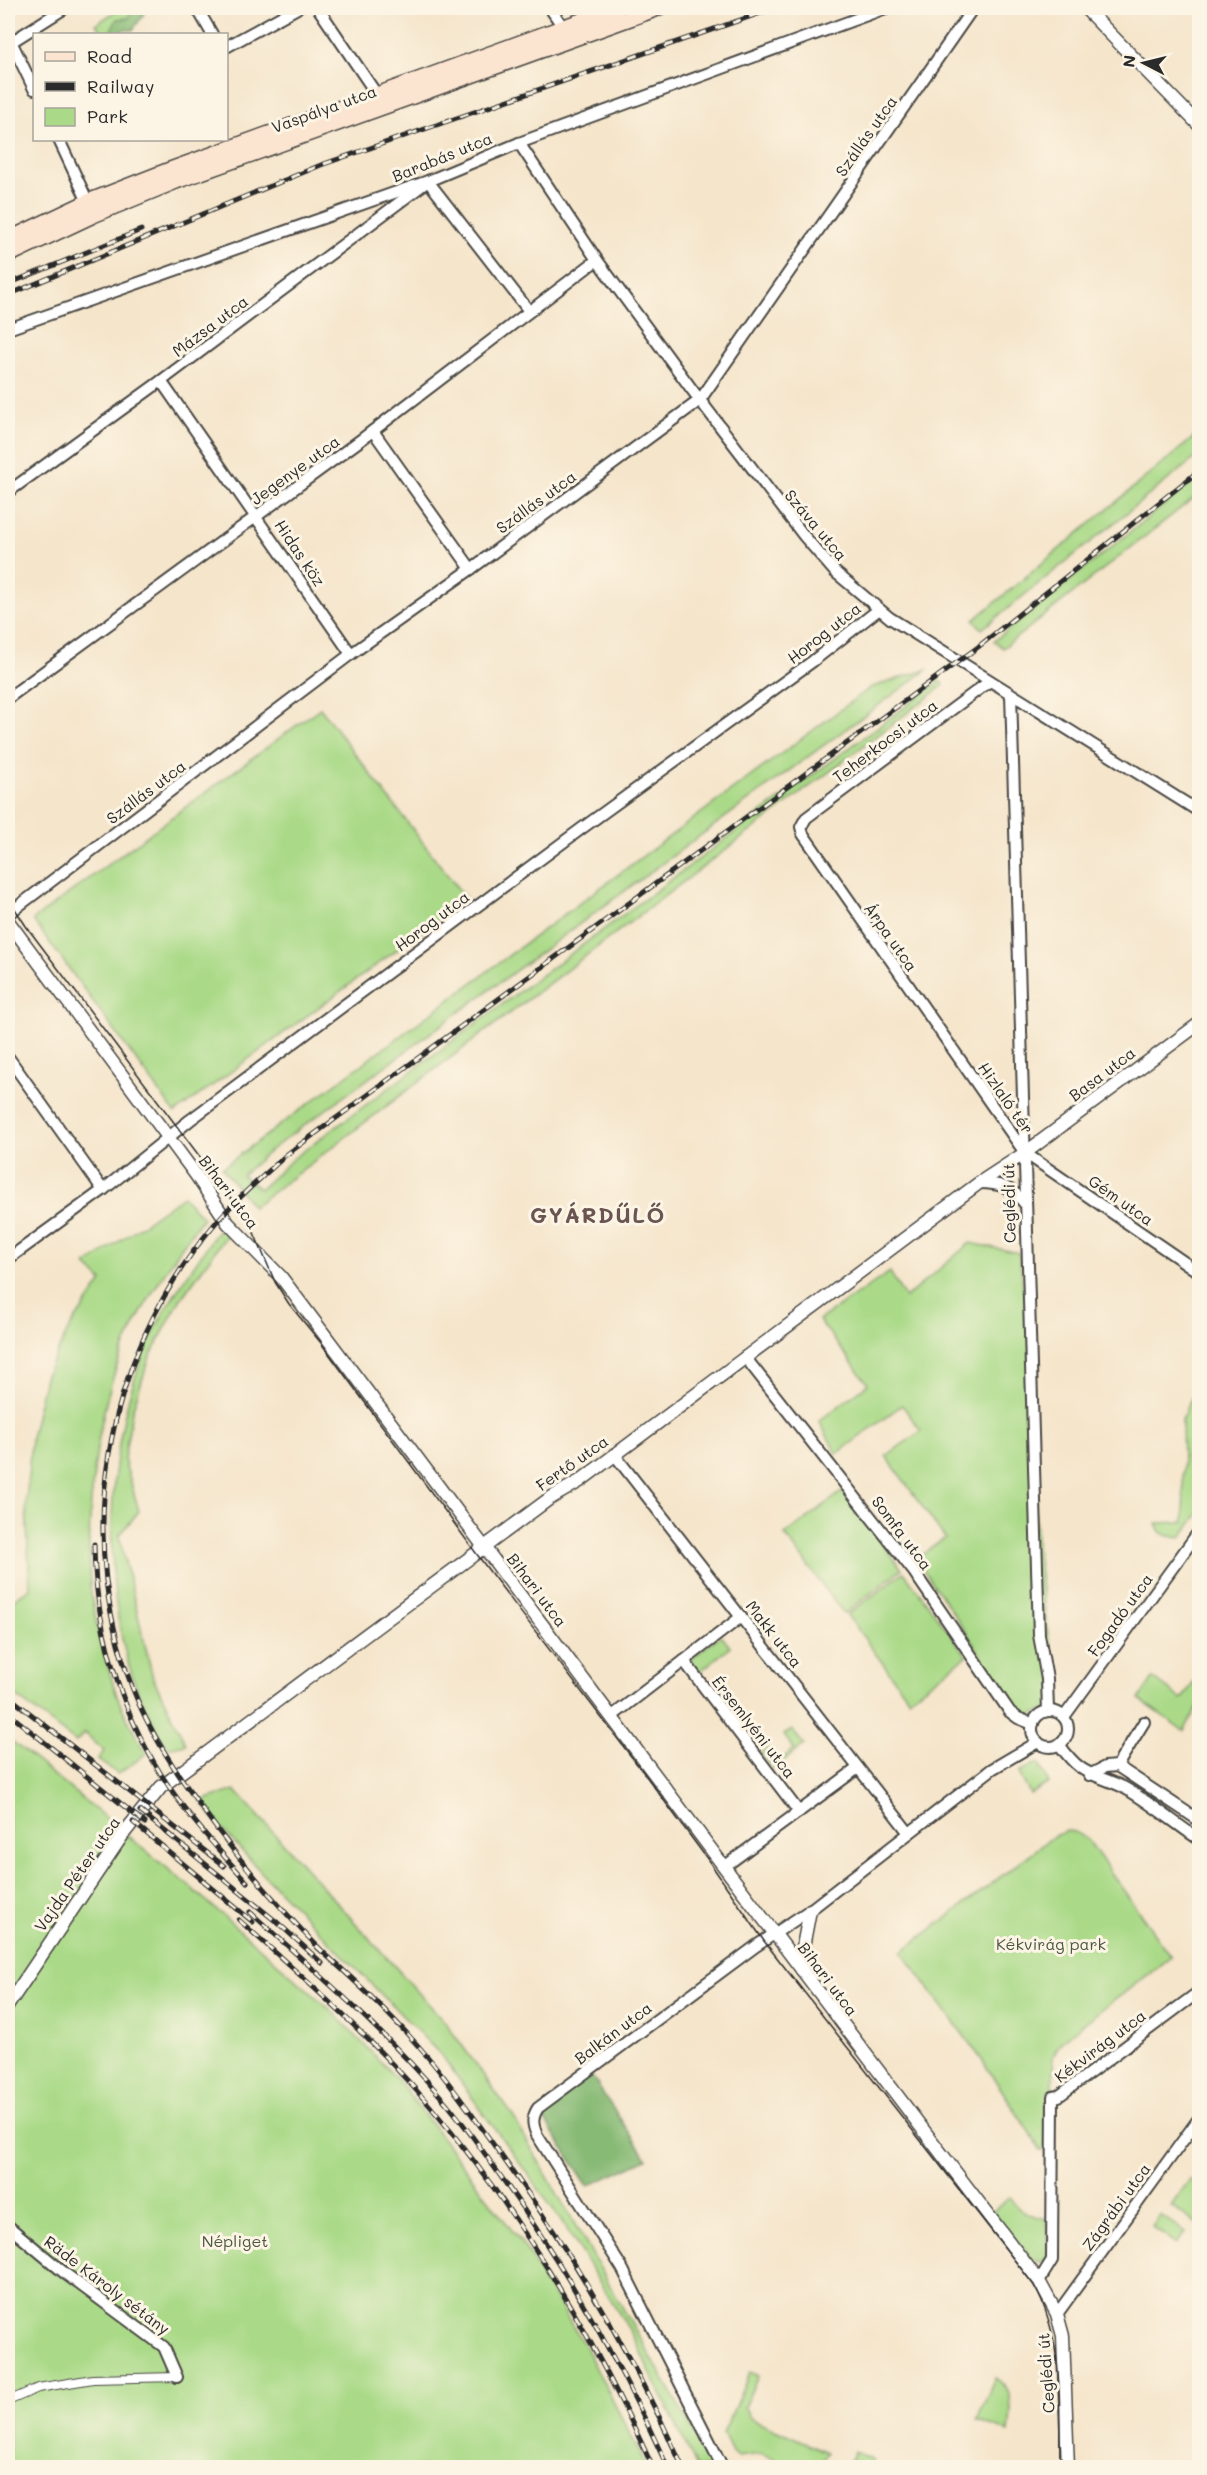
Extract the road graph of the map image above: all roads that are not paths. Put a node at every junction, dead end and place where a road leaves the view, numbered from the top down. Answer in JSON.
{"nodes":[{"id":1,"x":65,"y":8,"type":"edge"},
{"id":2,"x":197,"y":8,"type":"edge"},
{"id":3,"x":297,"y":8,"type":"edge"},
{"id":4,"x":318,"y":8,"type":"edge"},
{"id":5,"x":550,"y":8,"type":"edge"},
{"id":6,"x":617,"y":8,"type":"edge"},
{"id":7,"x":654,"y":8,"type":"edge"},
{"id":8,"x":886,"y":8,"type":"edge"},
{"id":9,"x":973,"y":8,"type":"edge"},
{"id":10,"x":1085,"y":8,"type":"edge"},
{"id":11,"x":211,"y":33,"type":"edge"},
{"id":12,"x":565,"y":34,"type":"junction"},
{"id":13,"x":9,"y":40,"type":"edge"},
{"id":14,"x":228,"y":46,"type":"edge"},
{"id":15,"x":33,"y":87,"type":"edge"},
{"id":16,"x":379,"y":101,"type":"junction"},
{"id":17,"x":1200,"y":126,"type":"edge"},
{"id":18,"x":59,"y":141,"type":"edge"},
{"id":19,"x":519,"y":142,"type":"junction"},
{"id":20,"x":428,"y":181,"type":"junction"},
{"id":21,"x":368,"y":202,"type":"junction"},
{"id":22,"x":90,"y":208,"type":"junction"},
{"id":23,"x":380,"y":218,"type":"junction"},
{"id":24,"x":41,"y":231,"type":"junction"},
{"id":25,"x":8,"y":240,"type":"edge"},
{"id":26,"x":8,"y":255,"type":"edge"},
{"id":27,"x":597,"y":260,"type":"junction"},
{"id":28,"x":530,"y":311,"type":"junction"},
{"id":29,"x":8,"y":329,"type":"edge"},
{"id":30,"x":161,"y":381,"type":"junction"},
{"id":31,"x":700,"y":400,"type":"junction"},
{"id":32,"x":373,"y":431,"type":"junction"},
{"id":33,"x":8,"y":492,"type":"edge"},
{"id":34,"x":257,"y":516,"type":"junction"},
{"id":35,"x":471,"y":569,"type":"junction"},
{"id":36,"x":878,"y":610,"type":"junction"},
{"id":37,"x":351,"y":654,"type":"junction"},
{"id":38,"x":990,"y":681,"type":"junction"},
{"id":39,"x":1011,"y":694,"type":"junction"},
{"id":40,"x":8,"y":698,"type":"edge"},
{"id":41,"x":1200,"y":812,"type":"edge"},
{"id":42,"x":801,"y":827,"type":"joint"},
{"id":43,"x":8,"y":915,"type":"edge"},
{"id":44,"x":8,"y":921,"type":"edge"},
{"id":45,"x":1200,"y":1023,"type":"edge"},
{"id":46,"x":8,"y":1058,"type":"edge"},
{"id":47,"x":960,"y":1062,"type":"joint"},
{"id":48,"x":167,"y":1137,"type":"junction"},
{"id":49,"x":1025,"y":1153,"type":"junction"},
{"id":50,"x":979,"y":1183,"type":"junction"},
{"id":51,"x":103,"y":1190,"type":"junction"},
{"id":52,"x":1025,"y":1205,"type":"junction"},
{"id":53,"x":8,"y":1259,"type":"edge"},
{"id":54,"x":1200,"y":1273,"type":"edge"},
{"id":55,"x":745,"y":1357,"type":"junction"},
{"id":56,"x":614,"y":1454,"type":"junction"},
{"id":57,"x":1200,"y":1530,"type":"edge"},
{"id":58,"x":485,"y":1547,"type":"junction"},
{"id":59,"x":741,"y":1617,"type":"junction"},
{"id":60,"x":684,"y":1661,"type":"junction"},
{"id":61,"x":1048,"y":1711,"type":"junction"},
{"id":62,"x":611,"y":1717,"type":"junction"},
{"id":63,"x":1064,"y":1718,"type":"junction"},
{"id":64,"x":1144,"y":1722,"type":"dead end"},
{"id":65,"x":1033,"y":1724,"type":"junction"},
{"id":66,"x":1038,"y":1742,"type":"junction"},
{"id":67,"x":1059,"y":1744,"type":"junction"},
{"id":68,"x":1117,"y":1766,"type":"junction"},
{"id":69,"x":858,"y":1768,"type":"junction"},
{"id":70,"x":183,"y":1770,"type":"joint"},
{"id":71,"x":1089,"y":1775,"type":"junction"},
{"id":72,"x":799,"y":1812,"type":"junction"},
{"id":73,"x":1200,"y":1821,"type":"edge"},
{"id":74,"x":909,"y":1833,"type":"junction"},
{"id":75,"x":1200,"y":1840,"type":"edge"},
{"id":76,"x":724,"y":1867,"type":"junction"},
{"id":77,"x":810,"y":1910,"type":"junction"},
{"id":78,"x":774,"y":1934,"type":"junction"},
{"id":79,"x":802,"y":1972,"type":"junction"},
{"id":80,"x":1200,"y":1990,"type":"edge"},
{"id":81,"x":8,"y":2005,"type":"edge"},
{"id":82,"x":1197,"y":2124,"type":"edge"},
{"id":83,"x":8,"y":2226,"type":"edge"},
{"id":84,"x":1039,"y":2282,"type":"junction"},
{"id":85,"x":1057,"y":2314,"type":"junction"},
{"id":86,"x":177,"y":2377,"type":"joint"},
{"id":87,"x":8,"y":2401,"type":"edge"},
{"id":88,"x":723,"y":2468,"type":"edge"},
{"id":89,"x":1068,"y":2468,"type":"edge"}],
"edges":[{"from":1,"to":13,"type":"street"},
{"from":2,"to":11,"type":"street"},
{"from":3,"to":14,"type":"street"},
{"from":4,"to":16,"type":"street"},
{"from":5,"to":12,"type":"street"},
{"from":6,"to":12,"type":"main road","name":"Vaspálya utca"},
{"from":7,"to":12,"type":"main road","name":"Vaspálya utca"},
{"from":8,"to":19,"type":"street","name":"Barabás utca"},
{"from":9,"to":31,"type":"street","name":"Szállás utca"},
{"from":10,"to":17,"type":"street"},
{"from":12,"to":16,"type":"main road","name":"Vaspálya utca"},
{"from":13,"to":15,"type":"street"},
{"from":16,"to":22,"type":"main road","name":"Vaspálya utca"},
{"from":18,"to":22,"type":"street"},
{"from":19,"to":20,"type":"street","name":"Barabás utca"},
{"from":19,"to":27,"type":"street","name":"Száva utca"},
{"from":20,"to":21,"type":"street","name":"Barabás utca"},
{"from":20,"to":23,"type":"street","name":"Mázsa utca"},
{"from":20,"to":28,"type":"street"},
{"from":21,"to":23,"type":"street"},
{"from":21,"to":29,"type":"street","name":"Barabás utca"},
{"from":22,"to":24,"type":"main road","name":"Vaspálya utca"},
{"from":23,"to":30,"type":"street","name":"Mázsa utca"},
{"from":24,"to":25,"type":"main road","name":"Vaspálya utca"},
{"from":24,"to":26,"type":"main road","name":"Vaspálya utca"},
{"from":27,"to":28,"type":"street","name":"Jegenye utca"},
{"from":27,"to":31,"type":"street","name":"Száva utca"},
{"from":28,"to":32,"type":"street","name":"Jegenye utca"},
{"from":30,"to":33,"type":"street","name":"Mázsa utca"},
{"from":30,"to":34,"type":"street","name":"Hidas köz"},
{"from":31,"to":35,"type":"street","name":"Szállás utca"},
{"from":31,"to":36,"type":"street","name":"Száva utca"},
{"from":32,"to":34,"type":"street","name":"Jegenye utca"},
{"from":32,"to":35,"type":"street"},
{"from":34,"to":37,"type":"street","name":"Hidas köz"},
{"from":34,"to":40,"type":"street","name":"Jegenye utca"},
{"from":35,"to":37,"type":"street","name":"Szállás utca"},
{"from":36,"to":38,"type":"street","name":"Száva utca"},
{"from":36,"to":48,"type":"street","name":"Horog utca"},
{"from":37,"to":43,"type":"street","name":"Szállás utca"},
{"from":38,"to":39,"type":"street","name":"Száva utca"},
{"from":38,"to":42,"type":"street","name":"Teherkocsi utca"},
{"from":39,"to":41,"type":"street","name":"Száva utca"},
{"from":39,"to":49,"type":"street","name":"Ceglédi út"},
{"from":42,"to":47,"type":"street","name":"Árpa utca"},
{"from":44,"to":48,"type":"street","name":"Bihari utca"},
{"from":45,"to":49,"type":"street","name":"Basa utca"},
{"from":46,"to":51,"type":"street"},
{"from":47,"to":49,"type":"street","name":"Hizlaló tér"},
{"from":48,"to":51,"type":"street","name":"Horog utca"},
{"from":48,"to":58,"type":"street","name":"Bihari utca"},
{"from":49,"to":50,"type":"street","name":"Hizlaló tér"},
{"from":49,"to":52,"type":"street","name":"Ceglédi út"},
{"from":49,"to":54,"type":"street","name":"Gém utca"},
{"from":50,"to":52,"type":"street"},
{"from":50,"to":55,"type":"street","name":"Fertő utca"},
{"from":51,"to":53,"type":"street","name":"Horog utca"},
{"from":52,"to":61,"type":"street","name":"Ceglédi út"},
{"from":55,"to":56,"type":"street","name":"Fertő utca"},
{"from":55,"to":65,"type":"street","name":"Somfa utca"},
{"from":56,"to":58,"type":"street","name":"Fertő utca"},
{"from":56,"to":59,"type":"street","name":"Makk utca"},
{"from":57,"to":63,"type":"street","name":"Fogadó utca"},
{"from":58,"to":62,"type":"street","name":"Bihari utca"},
{"from":58,"to":70,"type":"street","name":"Fertő utca"},
{"from":59,"to":60,"type":"street"},
{"from":59,"to":69,"type":"street","name":"Makk utca"},
{"from":60,"to":62,"type":"street"},
{"from":60,"to":72,"type":"street","name":"Érsemlyéni utca"},
{"from":61,"to":63,"type":"street"},
{"from":61,"to":65,"type":"street"},
{"from":62,"to":76,"type":"street","name":"Bihari utca"},
{"from":63,"to":67,"type":"street"},
{"from":64,"to":68,"type":"street"},
{"from":65,"to":66,"type":"street"},
{"from":66,"to":67,"type":"street"},
{"from":66,"to":74,"type":"street","name":"Balkán utca"},
{"from":67,"to":71,"type":"street"},
{"from":68,"to":71,"type":"street"},
{"from":68,"to":73,"type":"street"},
{"from":69,"to":72,"type":"street"},
{"from":69,"to":74,"type":"street","name":"Makk utca"},
{"from":70,"to":81,"type":"street","name":"Vajda Péter utca"},
{"from":71,"to":75,"type":"street"},
{"from":72,"to":76,"type":"street"},
{"from":74,"to":77,"type":"street","name":"Balkán utca"},
{"from":76,"to":78,"type":"street","name":"Bihari utca"},
{"from":77,"to":78,"type":"street","name":"Balkán utca"},
{"from":77,"to":79,"type":"street"},
{"from":78,"to":79,"type":"street","name":"Bihari utca"},
{"from":78,"to":88,"type":"street","name":"Balkán utca"},
{"from":79,"to":84,"type":"street","name":"Bihari utca"},
{"from":80,"to":84,"type":"street","name":"Kékvirág utca"},
{"from":82,"to":85,"type":"street","name":"Zágrábi utca"},
{"from":83,"to":86,"type":"street","name":"Räde Károly sétány"},
{"from":84,"to":85,"type":"street","name":"Ceglédi út"},
{"from":85,"to":89,"type":"street","name":"Ceglédi út"},
{"from":86,"to":87,"type":"street"}]}
